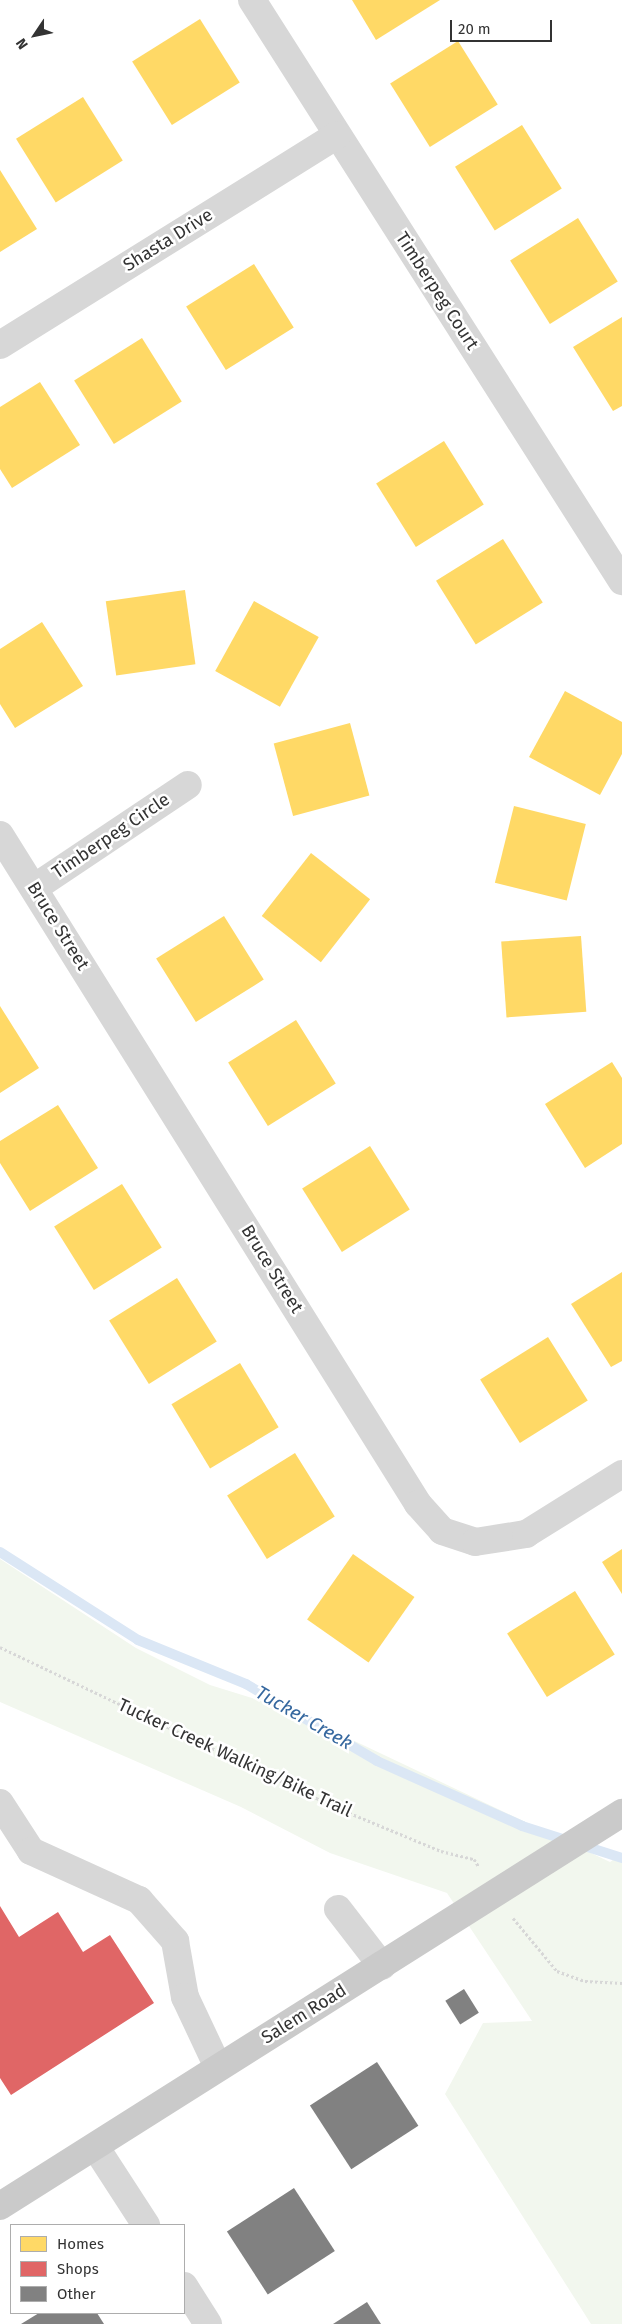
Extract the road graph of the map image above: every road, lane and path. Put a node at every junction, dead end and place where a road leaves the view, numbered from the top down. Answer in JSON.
{"nodes":[{"id":1,"x":252,"y":0,"type":"edge"},
{"id":2,"x":337,"y":135,"type":"junction"},
{"id":3,"x":0,"y":345,"type":"edge"},
{"id":4,"x":622,"y":581,"type":"edge"},
{"id":5,"x":188,"y":785,"type":"dead end"},
{"id":6,"x":0,"y":835,"type":"edge"},
{"id":7,"x":34,"y":888,"type":"junction"},
{"id":8,"x":622,"y":1474,"type":"edge"},
{"id":9,"x":0,"y":1647,"type":"edge"},
{"id":10,"x":0,"y":1803,"type":"edge"},
{"id":11,"x":615,"y":1817,"type":"edge"},
{"id":12,"x":474,"y":1859,"type":"dead end"},
{"id":13,"x":338,"y":1909,"type":"dead end"},
{"id":14,"x":509,"y":1913,"type":"dead end"},
{"id":15,"x":382,"y":1966,"type":"junction"},
{"id":16,"x":622,"y":1983,"type":"edge"},
{"id":17,"x":218,"y":2067,"type":"junction"},
{"id":18,"x":96,"y":2148,"type":"junction"},
{"id":19,"x":0,"y":2206,"type":"edge"},
{"id":20,"x":145,"y":2224,"type":"edge"},
{"id":21,"x":185,"y":2288,"type":"edge"},
{"id":22,"x":208,"y":2324,"type":"edge"}],
"edges":[{"from":1,"to":2,"type":"street","name":"Timberpeg Court"},
{"from":2,"to":3,"type":"street","name":"Shasta Drive"},
{"from":2,"to":4,"type":"street","name":"Timberpeg Court"},
{"from":5,"to":7,"type":"street","name":"Timberpeg Circle"},
{"from":6,"to":7,"type":"street","name":"Bruce Street"},
{"from":7,"to":8,"type":"street","name":"Bruce Street"},
{"from":9,"to":12,"type":"path","name":"Tucker Creek Walking/Bike Trail"},
{"from":10,"to":17,"type":"street"},
{"from":11,"to":15,"type":"main road","name":"Salem Road"},
{"from":13,"to":15,"type":"street"},
{"from":14,"to":16,"type":"path"},
{"from":15,"to":17,"type":"main road","name":"Salem Road"},
{"from":17,"to":18,"type":"main road","name":"Salem Road"},
{"from":18,"to":19,"type":"main road","name":"Salem Road"},
{"from":18,"to":20,"type":"street"},
{"from":21,"to":22,"type":"street"}]}
